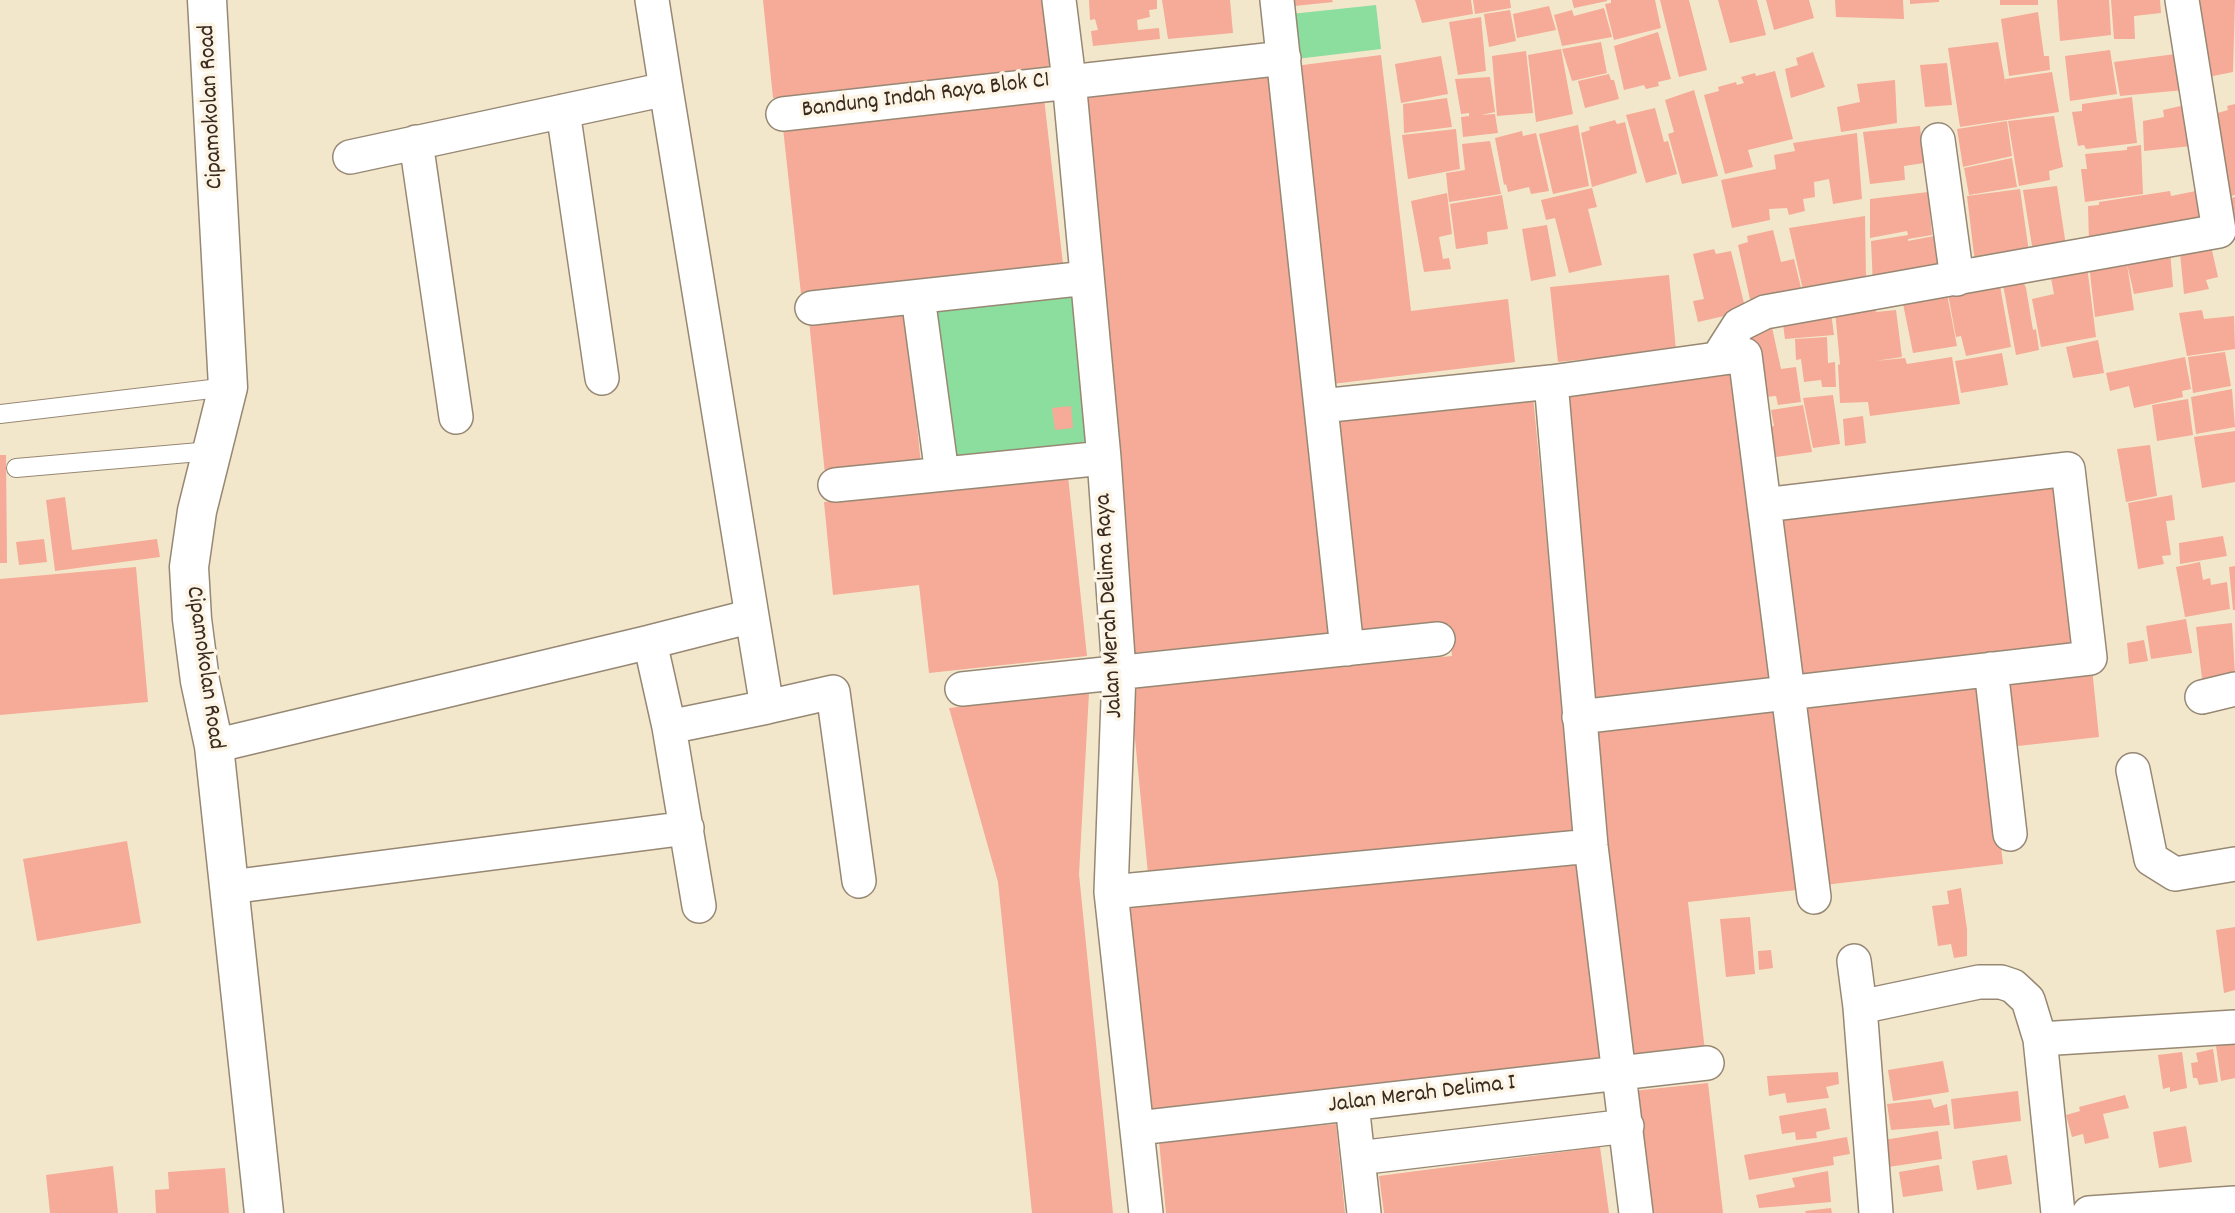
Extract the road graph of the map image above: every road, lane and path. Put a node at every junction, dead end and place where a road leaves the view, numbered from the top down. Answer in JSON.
{"nodes":[{"id":1,"x":207,"y":0,"type":"edge"},
{"id":2,"x":652,"y":0,"type":"edge"},
{"id":3,"x":1059,"y":0,"type":"edge"},
{"id":4,"x":1277,"y":0,"type":"edge"},
{"id":5,"x":2182,"y":0,"type":"edge"},
{"id":6,"x":1284,"y":58,"type":"junction"},
{"id":7,"x":1069,"y":80,"type":"junction"},
{"id":8,"x":666,"y":89,"type":"junction"},
{"id":9,"x":563,"y":111,"type":"junction"},
{"id":10,"x":783,"y":114,"type":"dead end"},
{"id":11,"x":1938,"y":139,"type":"dead end"},
{"id":12,"x":416,"y":142,"type":"junction"},
{"id":13,"x":350,"y":157,"type":"dead end"},
{"id":14,"x":1087,"y":278,"type":"junction"},
{"id":15,"x":1957,"y":279,"type":"junction"},
{"id":16,"x":918,"y":297,"type":"junction"},
{"id":17,"x":812,"y":308,"type":"dead end"},
{"id":18,"x":1718,"y":358,"type":"junction"},
{"id":19,"x":602,"y":378,"type":"dead end"},
{"id":20,"x":1551,"y":382,"type":"junction"},
{"id":21,"x":228,"y":387,"type":"junction"},
{"id":22,"x":1321,"y":406,"type":"junction"},
{"id":23,"x":0,"y":414,"type":"edge"},
{"id":24,"x":456,"y":417,"type":"dead end"},
{"id":25,"x":211,"y":452,"type":"junction"},
{"id":26,"x":1104,"y":458,"type":"junction"},
{"id":27,"x":16,"y":468,"type":"dead end"},
{"id":28,"x":942,"y":474,"type":"junction"},
{"id":29,"x":835,"y":485,"type":"dead end"},
{"id":30,"x":1764,"y":505,"type":"junction"},
{"id":31,"x":752,"y":616,"type":"junction"},
{"id":32,"x":1438,"y":639,"type":"dead end"},
{"id":33,"x":650,"y":642,"type":"junction"},
{"id":34,"x":1347,"y":649,"type":"junction"},
{"id":35,"x":1991,"y":670,"type":"junction"},
{"id":36,"x":1119,"y":672,"type":"junction"},
{"id":37,"x":962,"y":689,"type":"dead end"},
{"id":38,"x":2235,"y":690,"type":"edge"},
{"id":39,"x":1788,"y":693,"type":"junction"},
{"id":40,"x":2202,"y":696,"type":"dead end"},
{"id":41,"x":767,"y":707,"type":"junction"},
{"id":42,"x":1579,"y":718,"type":"junction"},
{"id":43,"x":669,"y":727,"type":"junction"},
{"id":44,"x":232,"y":743,"type":"junction"},
{"id":45,"x":2133,"y":770,"type":"dead end"},
{"id":46,"x":687,"y":828,"type":"junction"},
{"id":47,"x":2010,"y":834,"type":"dead end"},
{"id":48,"x":1591,"y":846,"type":"junction"},
{"id":49,"x":2235,"y":863,"type":"edge"},
{"id":50,"x":859,"y":881,"type":"dead end"},
{"id":51,"x":247,"y":885,"type":"junction"},
{"id":52,"x":1111,"y":892,"type":"junction"},
{"id":53,"x":1814,"y":897,"type":"dead end"},
{"id":54,"x":699,"y":906,"type":"dead end"},
{"id":55,"x":1854,"y":961,"type":"dead end"},
{"id":56,"x":1860,"y":1007,"type":"junction"},
{"id":57,"x":2235,"y":1027,"type":"edge"},
{"id":58,"x":2040,"y":1039,"type":"junction"},
{"id":59,"x":1707,"y":1063,"type":"dead end"},
{"id":60,"x":1620,"y":1073,"type":"junction"},
{"id":61,"x":1352,"y":1104,"type":"junction"},
{"id":62,"x":1627,"y":1126,"type":"junction"},
{"id":63,"x":1138,"y":1128,"type":"junction"},
{"id":64,"x":1358,"y":1158,"type":"junction"},
{"id":65,"x":2235,"y":1203,"type":"edge"},
{"id":66,"x":264,"y":1213,"type":"edge"},
{"id":67,"x":1146,"y":1213,"type":"edge"},
{"id":68,"x":1364,"y":1213,"type":"edge"},
{"id":69,"x":1636,"y":1213,"type":"edge"},
{"id":70,"x":1877,"y":1213,"type":"edge"},
{"id":71,"x":2058,"y":1213,"type":"edge"},
{"id":72,"x":2089,"y":1213,"type":"edge"}],
"edges":[{"from":1,"to":21,"type":"street","name":"Cipamokolan Road"},
{"from":2,"to":8,"type":"street"},
{"from":3,"to":7,"type":"street","name":"Jalan Merah Delima Raya"},
{"from":4,"to":6,"type":"street"},
{"from":5,"to":15,"type":"street"},
{"from":6,"to":7,"type":"street","name":"Bandung Indah Raya Blok C1"},
{"from":6,"to":22,"type":"street"},
{"from":7,"to":10,"type":"street","name":"Bandung Indah Raya Blok C1"},
{"from":7,"to":14,"type":"street","name":"Jalan Merah Delima Raya"},
{"from":8,"to":9,"type":"street"},
{"from":8,"to":31,"type":"street"},
{"from":9,"to":12,"type":"street"},
{"from":9,"to":19,"type":"street"},
{"from":11,"to":15,"type":"street"},
{"from":12,"to":13,"type":"street"},
{"from":12,"to":24,"type":"street"},
{"from":14,"to":16,"type":"street"},
{"from":14,"to":26,"type":"street","name":"Jalan Merah Delima Raya"},
{"from":15,"to":18,"type":"street"},
{"from":16,"to":17,"type":"street"},
{"from":16,"to":28,"type":"street"},
{"from":18,"to":20,"type":"street"},
{"from":18,"to":30,"type":"street"},
{"from":20,"to":22,"type":"street"},
{"from":20,"to":42,"type":"street"},
{"from":21,"to":23,"type":"lane"},
{"from":21,"to":25,"type":"street","name":"Cipamokolan Road"},
{"from":22,"to":34,"type":"street"},
{"from":25,"to":27,"type":"lane"},
{"from":25,"to":44,"type":"street","name":"Cipamokolan Road"},
{"from":26,"to":28,"type":"street"},
{"from":26,"to":36,"type":"street","name":"Jalan Merah Delima Raya"},
{"from":28,"to":29,"type":"street"},
{"from":30,"to":35,"type":"street"},
{"from":30,"to":39,"type":"street"},
{"from":31,"to":33,"type":"street"},
{"from":31,"to":41,"type":"street"},
{"from":32,"to":34,"type":"street"},
{"from":33,"to":43,"type":"street"},
{"from":33,"to":44,"type":"street"},
{"from":34,"to":36,"type":"street"},
{"from":35,"to":39,"type":"street"},
{"from":35,"to":47,"type":"street"},
{"from":36,"to":37,"type":"street"},
{"from":36,"to":52,"type":"street","name":"Jalan Merah Delima Raya"},
{"from":38,"to":40,"type":"street"},
{"from":39,"to":42,"type":"street"},
{"from":39,"to":53,"type":"street"},
{"from":41,"to":43,"type":"street"},
{"from":41,"to":50,"type":"street"},
{"from":42,"to":48,"type":"street"},
{"from":43,"to":46,"type":"street"},
{"from":44,"to":51,"type":"street","name":"Cipamokolan Road"},
{"from":45,"to":49,"type":"street"},
{"from":46,"to":51,"type":"street"},
{"from":46,"to":54,"type":"street"},
{"from":48,"to":52,"type":"street"},
{"from":48,"to":60,"type":"street"},
{"from":51,"to":66,"type":"street","name":"Cipamokolan Road"},
{"from":52,"to":63,"type":"street","name":"Jalan Merah Delima Raya"},
{"from":55,"to":56,"type":"street"},
{"from":56,"to":58,"type":"street"},
{"from":56,"to":70,"type":"street"},
{"from":57,"to":58,"type":"street"},
{"from":58,"to":71,"type":"street"},
{"from":59,"to":60,"type":"street","name":"Jalan Merah Delima I"},
{"from":60,"to":61,"type":"street","name":"Jalan Merah Delima I"},
{"from":60,"to":62,"type":"street"},
{"from":61,"to":63,"type":"street","name":"Jalan Merah Delima I"},
{"from":61,"to":64,"type":"street"},
{"from":62,"to":64,"type":"street"},
{"from":62,"to":69,"type":"street"},
{"from":63,"to":67,"type":"street","name":"Jalan Merah Delima Raya"},
{"from":64,"to":68,"type":"street"},
{"from":65,"to":72,"type":"street"}]}
